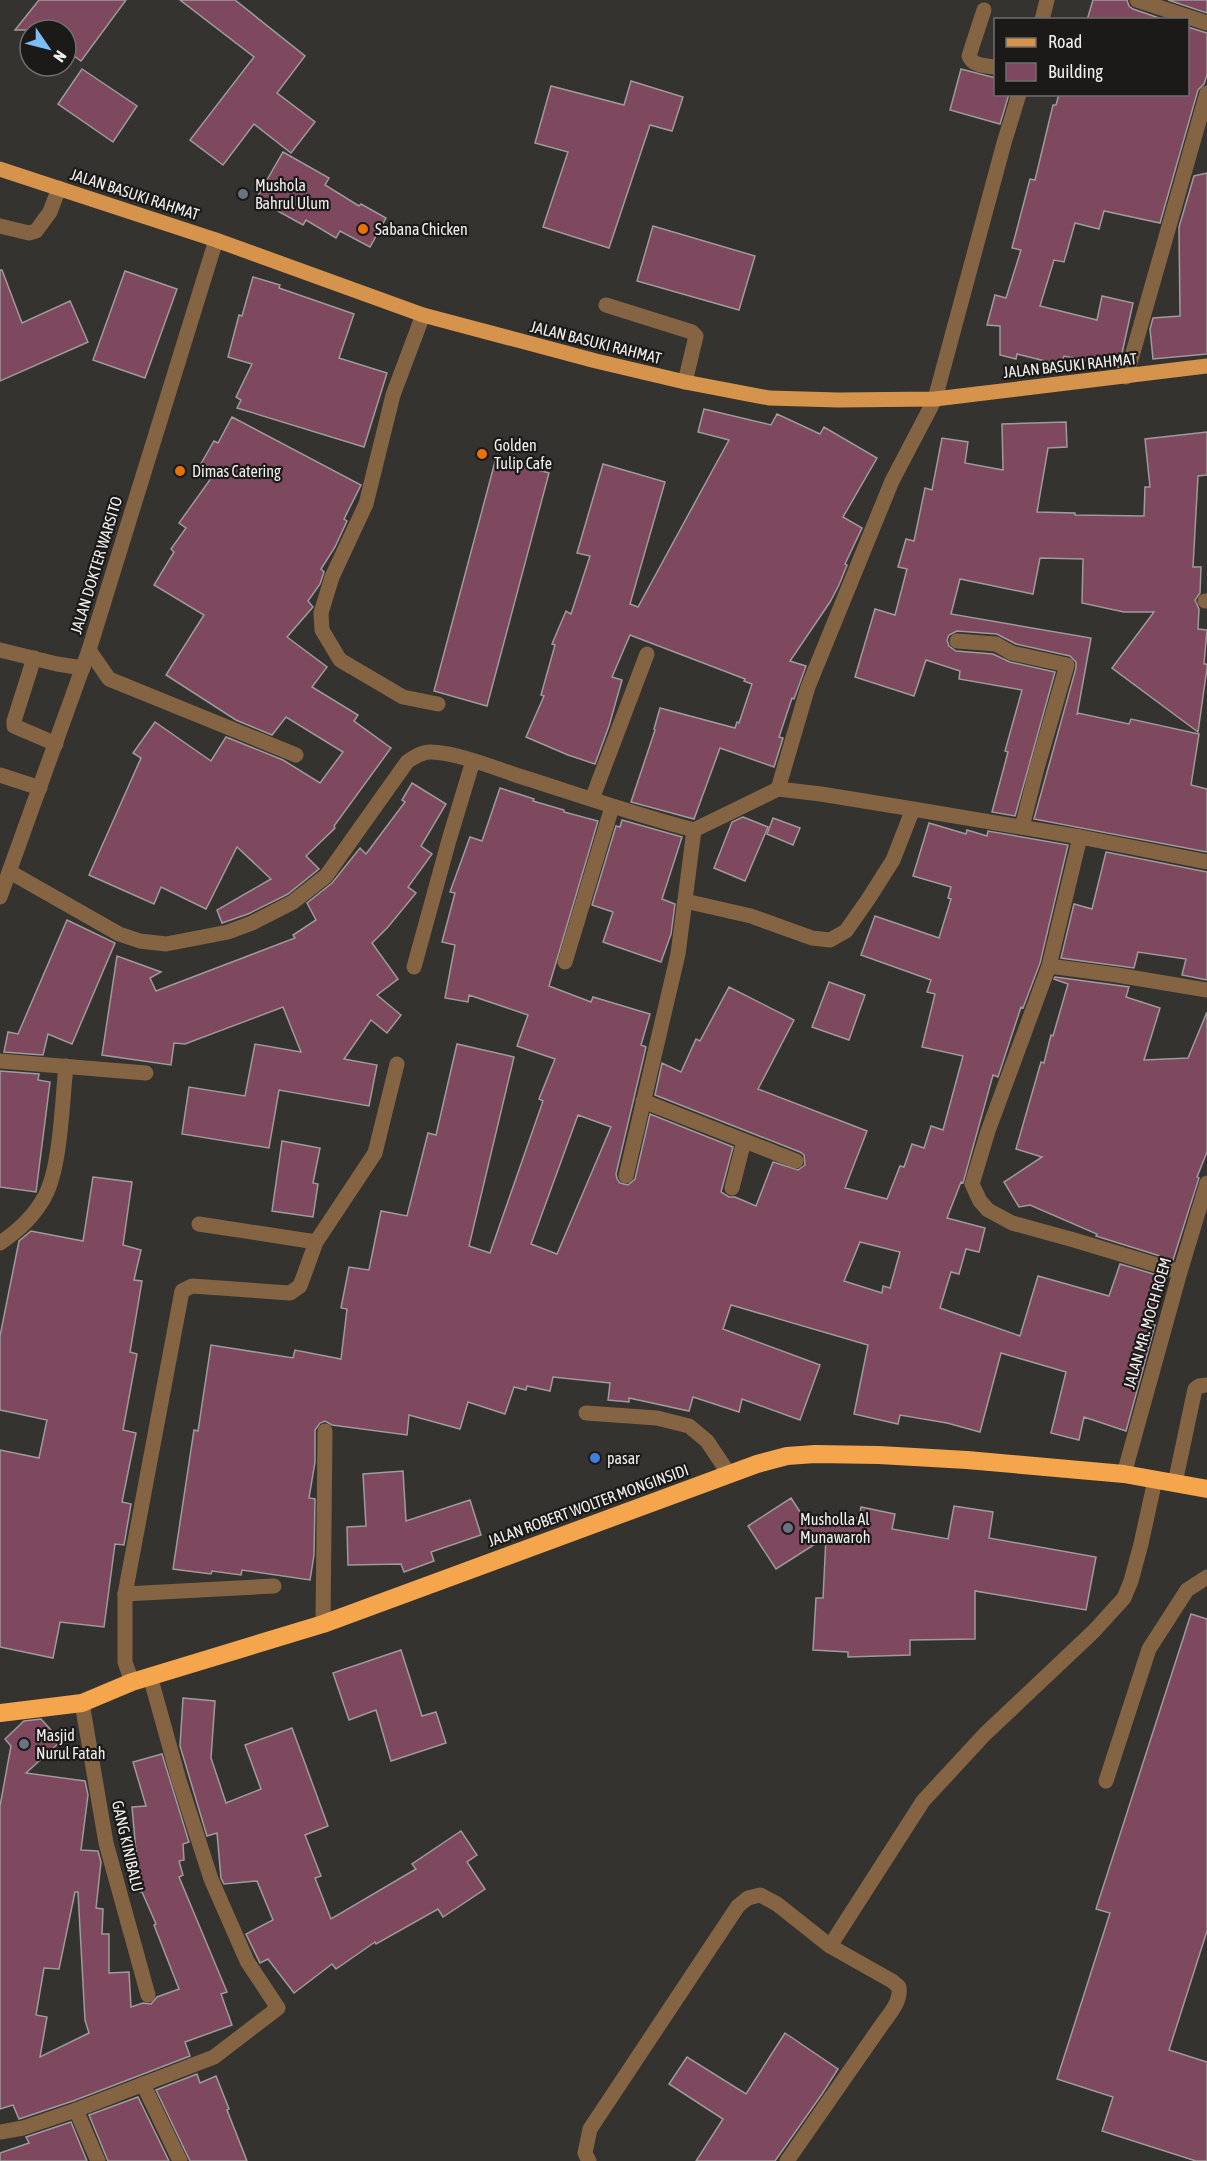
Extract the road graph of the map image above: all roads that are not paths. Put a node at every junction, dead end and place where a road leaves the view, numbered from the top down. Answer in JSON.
{"nodes":[{"id":1,"x":1047,"y":0,"type":"edge"},
{"id":2,"x":1137,"y":0,"type":"edge"},
{"id":3,"x":984,"y":10,"type":"dead end"},
{"id":4,"x":1042,"y":18,"type":"edge"},
{"id":5,"x":1207,"y":23,"type":"edge"},
{"id":6,"x":994,"y":67,"type":"edge"},
{"id":7,"x":1207,"y":93,"type":"edge"},
{"id":8,"x":1018,"y":96,"type":"edge"},
{"id":9,"x":0,"y":169,"type":"edge"},
{"id":10,"x":59,"y":188,"type":"junction"},
{"id":11,"x":0,"y":226,"type":"edge"},
{"id":12,"x":216,"y":240,"type":"junction"},
{"id":13,"x":606,"y":305,"type":"dead end"},
{"id":14,"x":423,"y":315,"type":"junction"},
{"id":15,"x":1207,"y":366,"type":"edge"},
{"id":16,"x":1126,"y":377,"type":"junction"},
{"id":17,"x":685,"y":382,"type":"junction"},
{"id":18,"x":935,"y":399,"type":"junction"},
{"id":19,"x":957,"y":641,"type":"dead end"},
{"id":20,"x":0,"y":650,"type":"edge"},
{"id":21,"x":89,"y":650,"type":"junction"},
{"id":22,"x":647,"y":654,"type":"dead end"},
{"id":23,"x":34,"y":658,"type":"junction"},
{"id":24,"x":83,"y":668,"type":"junction"},
{"id":25,"x":438,"y":704,"type":"dead end"},
{"id":26,"x":56,"y":744,"type":"junction"},
{"id":27,"x":296,"y":755,"type":"dead end"},
{"id":28,"x":473,"y":761,"type":"junction"},
{"id":29,"x":0,"y":775,"type":"edge"},
{"id":30,"x":40,"y":788,"type":"junction"},
{"id":31,"x":778,"y":789,"type":"junction"},
{"id":32,"x":592,"y":799,"type":"junction"},
{"id":33,"x":612,"y":807,"type":"junction"},
{"id":34,"x":913,"y":809,"type":"junction"},
{"id":35,"x":1022,"y":827,"type":"junction"},
{"id":36,"x":694,"y":830,"type":"junction"},
{"id":37,"x":1080,"y":837,"type":"junction"},
{"id":38,"x":1207,"y":862,"type":"edge"},
{"id":39,"x":10,"y":872,"type":"junction"},
{"id":40,"x":0,"y":897,"type":"edge"},
{"id":41,"x":685,"y":901,"type":"junction"},
{"id":42,"x":565,"y":962,"type":"dead end"},
{"id":43,"x":1049,"y":966,"type":"junction"},
{"id":44,"x":414,"y":967,"type":"dead end"},
{"id":45,"x":1207,"y":990,"type":"edge"},
{"id":46,"x":0,"y":1060,"type":"edge"},
{"id":47,"x":397,"y":1064,"type":"dead end"},
{"id":48,"x":66,"y":1066,"type":"junction"},
{"id":49,"x":146,"y":1073,"type":"dead end"},
{"id":50,"x":643,"y":1101,"type":"junction"},
{"id":51,"x":744,"y":1141,"type":"junction"},
{"id":52,"x":796,"y":1161,"type":"dead end"},
{"id":53,"x":626,"y":1176,"type":"dead end"},
{"id":54,"x":1207,"y":1183,"type":"edge"},
{"id":55,"x":732,"y":1188,"type":"dead end"},
{"id":56,"x":199,"y":1224,"type":"dead end"},
{"id":57,"x":316,"y":1242,"type":"junction"},
{"id":58,"x":0,"y":1243,"type":"edge"},
{"id":59,"x":1180,"y":1272,"type":"junction"},
{"id":60,"x":1207,"y":1385,"type":"edge"},
{"id":61,"x":586,"y":1413,"type":"dead end"},
{"id":62,"x":325,"y":1431,"type":"dead end"},
{"id":63,"x":729,"y":1474,"type":"junction"},
{"id":64,"x":1124,"y":1474,"type":"junction"},
{"id":65,"x":1155,"y":1479,"type":"junction"},
{"id":66,"x":1175,"y":1483,"type":"junction"},
{"id":67,"x":1207,"y":1489,"type":"edge"},
{"id":68,"x":1207,"y":1577,"type":"edge"},
{"id":69,"x":274,"y":1586,"type":"dead end"},
{"id":70,"x":125,"y":1593,"type":"junction"},
{"id":71,"x":323,"y":1624,"type":"junction"},
{"id":72,"x":150,"y":1676,"type":"junction"},
{"id":73,"x":132,"y":1682,"type":"junction"},
{"id":74,"x":82,"y":1703,"type":"junction"},
{"id":75,"x":0,"y":1713,"type":"edge"},
{"id":76,"x":1106,"y":1781,"type":"dead end"},
{"id":77,"x":830,"y":1946,"type":"junction"},
{"id":78,"x":148,"y":1995,"type":"dead end"},
{"id":79,"x":143,"y":2084,"type":"junction"},
{"id":80,"x":76,"y":2110,"type":"junction"},
{"id":81,"x":0,"y":2132,"type":"edge"},
{"id":82,"x":98,"y":2161,"type":"edge"},
{"id":83,"x":180,"y":2161,"type":"edge"},
{"id":84,"x":589,"y":2161,"type":"edge"},
{"id":85,"x":787,"y":2161,"type":"edge"}],
"edges":[{"from":1,"to":4,"type":"street"},
{"from":2,"to":5,"type":"street"},
{"from":3,"to":6,"type":"street"},
{"from":7,"to":16,"type":"street"},
{"from":8,"to":18,"type":"street"},
{"from":9,"to":10,"type":"main road","name":"JALAN BASUKI RAHMAT"},
{"from":10,"to":11,"type":"street"},
{"from":10,"to":12,"type":"main road","name":"JALAN BASUKI RAHMAT"},
{"from":12,"to":14,"type":"main road","name":"JALAN BASUKI RAHMAT"},
{"from":12,"to":21,"type":"street","name":"JALAN DOKTER WARSITO"},
{"from":13,"to":17,"type":"street"},
{"from":14,"to":17,"type":"main road","name":"JALAN BASUKI RAHMAT"},
{"from":14,"to":25,"type":"street"},
{"from":15,"to":16,"type":"main road","name":"JALAN BASUKI RAHMAT"},
{"from":16,"to":18,"type":"main road","name":"JALAN BASUKI RAHMAT"},
{"from":17,"to":18,"type":"main road","name":"JALAN BASUKI RAHMAT"},
{"from":18,"to":31,"type":"street"},
{"from":19,"to":35,"type":"street"},
{"from":20,"to":23,"type":"street"},
{"from":21,"to":24,"type":"street","name":"JALAN DOKTER WARSITO"},
{"from":21,"to":27,"type":"street"},
{"from":22,"to":32,"type":"street"},
{"from":23,"to":24,"type":"street"},
{"from":23,"to":26,"type":"street"},
{"from":24,"to":26,"type":"street","name":"JALAN DOKTER WARSITO"},
{"from":26,"to":30,"type":"street","name":"JALAN DOKTER WARSITO"},
{"from":28,"to":32,"type":"street"},
{"from":28,"to":39,"type":"street"},
{"from":28,"to":44,"type":"street"},
{"from":29,"to":30,"type":"street"},
{"from":30,"to":39,"type":"street","name":"JALAN DOKTER WARSITO"},
{"from":31,"to":34,"type":"street"},
{"from":31,"to":36,"type":"street"},
{"from":32,"to":33,"type":"street"},
{"from":33,"to":36,"type":"street"},
{"from":33,"to":42,"type":"street"},
{"from":34,"to":35,"type":"street"},
{"from":34,"to":41,"type":"street"},
{"from":35,"to":37,"type":"street"},
{"from":36,"to":41,"type":"street"},
{"from":37,"to":38,"type":"street"},
{"from":37,"to":43,"type":"street"},
{"from":39,"to":40,"type":"street","name":"JALAN DOKTER WARSITO"},
{"from":41,"to":50,"type":"street"},
{"from":43,"to":45,"type":"street"},
{"from":43,"to":59,"type":"street"},
{"from":46,"to":48,"type":"street"},
{"from":47,"to":57,"type":"street"},
{"from":48,"to":49,"type":"street"},
{"from":48,"to":58,"type":"street"},
{"from":50,"to":51,"type":"street"},
{"from":50,"to":53,"type":"street"},
{"from":51,"to":52,"type":"street"},
{"from":51,"to":55,"type":"street"},
{"from":54,"to":59,"type":"street","name":"JALAN MR. MOCH ROEM"},
{"from":56,"to":57,"type":"street"},
{"from":57,"to":70,"type":"street"},
{"from":59,"to":64,"type":"street","name":"JALAN MR. MOCH ROEM"},
{"from":60,"to":66,"type":"street"},
{"from":61,"to":63,"type":"street"},
{"from":62,"to":71,"type":"street"},
{"from":63,"to":64,"type":"highway","name":"JALAN ROBERT WOLTER MONGINSIDI"},
{"from":63,"to":71,"type":"highway","name":"JALAN ROBERT WOLTER MONGINSIDI"},
{"from":64,"to":65,"type":"highway","name":"JALAN ROBERT WOLTER MONGINSIDI"},
{"from":65,"to":66,"type":"highway","name":"JALAN ROBERT WOLTER MONGINSIDI"},
{"from":65,"to":77,"type":"street"},
{"from":66,"to":67,"type":"highway","name":"JALAN ROBERT WOLTER MONGINSIDI"},
{"from":68,"to":76,"type":"street"},
{"from":69,"to":70,"type":"street"},
{"from":70,"to":73,"type":"street"},
{"from":71,"to":72,"type":"highway","name":"JALAN ROBERT WOLTER MONGINSIDI"},
{"from":72,"to":73,"type":"highway","name":"JALAN ROBERT WOLTER MONGINSIDI"},
{"from":72,"to":79,"type":"street"},
{"from":73,"to":74,"type":"highway","name":"JALAN ROBERT WOLTER MONGINSIDI"},
{"from":74,"to":75,"type":"highway","name":"JALAN ROBERT WOLTER MONGINSIDI"},
{"from":74,"to":78,"type":"street","name":"GANG KINIBALU"},
{"from":77,"to":84,"type":"street"},
{"from":77,"to":85,"type":"street"},
{"from":79,"to":80,"type":"street"},
{"from":79,"to":83,"type":"street"},
{"from":80,"to":81,"type":"street"},
{"from":80,"to":82,"type":"street"}]}
